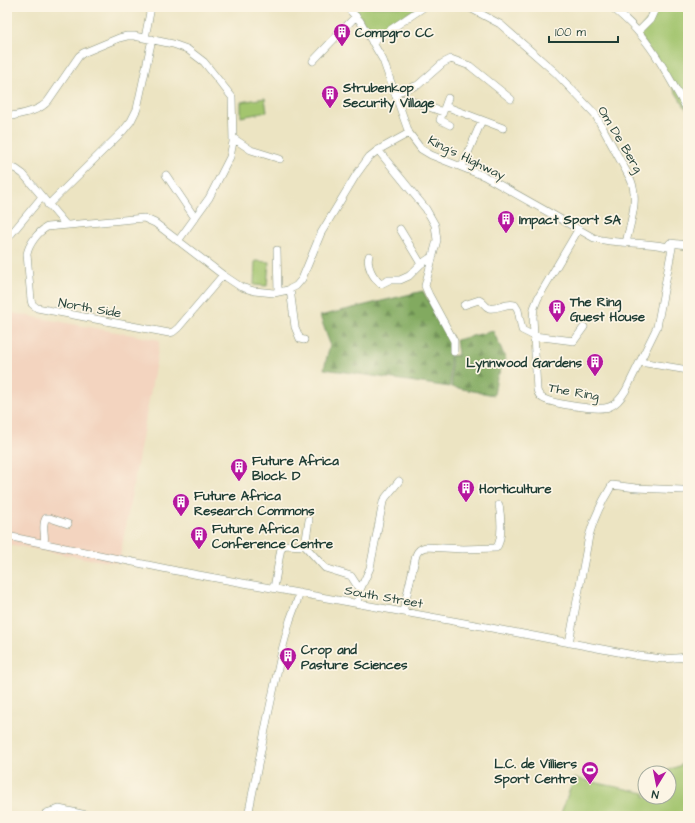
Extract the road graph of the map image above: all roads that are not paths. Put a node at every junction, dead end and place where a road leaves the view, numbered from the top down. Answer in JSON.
{"nodes":[{"id":1,"x":151,"y":7,"type":"edge"},
{"id":2,"x":347,"y":7,"type":"edge"},
{"id":3,"x":424,"y":7,"type":"edge"},
{"id":4,"x":468,"y":7,"type":"edge"},
{"id":5,"x":612,"y":7,"type":"edge"},
{"id":6,"x":656,"y":7,"type":"edge"},
{"id":7,"x":356,"y":16,"type":"junction"},
{"id":8,"x":638,"y":32,"type":"junction"},
{"id":9,"x":148,"y":39,"type":"junction"},
{"id":10,"x":372,"y":42,"type":"junction"},
{"id":11,"x":313,"y":61,"type":"dead end"},
{"id":12,"x":396,"y":97,"type":"junction"},
{"id":13,"x":448,"y":98,"type":"dead end"},
{"id":14,"x":511,"y":98,"type":"dead end"},
{"id":15,"x":444,"y":109,"type":"junction"},
{"id":16,"x":688,"y":111,"type":"edge"},
{"id":17,"x":7,"y":117,"type":"edge"},
{"id":18,"x":482,"y":120,"type":"junction"},
{"id":19,"x":450,"y":125,"type":"dead end"},
{"id":20,"x":503,"y":128,"type":"dead end"},
{"id":21,"x":409,"y":133,"type":"junction"},
{"id":22,"x":233,"y":138,"type":"junction"},
{"id":23,"x":378,"y":150,"type":"junction"},
{"id":24,"x":280,"y":159,"type":"dead end"},
{"id":25,"x":7,"y":166,"type":"edge"},
{"id":26,"x":462,"y":167,"type":"junction"},
{"id":27,"x":166,"y":175,"type":"dead end"},
{"id":28,"x":42,"y":198,"type":"junction"},
{"id":29,"x":48,"y":205,"type":"junction"},
{"id":30,"x":195,"y":218,"type":"junction"},
{"id":31,"x":66,"y":224,"type":"junction"},
{"id":32,"x":400,"y":229,"type":"dead end"},
{"id":33,"x":578,"y":230,"type":"junction"},
{"id":34,"x":7,"y":239,"type":"edge"},
{"id":35,"x":178,"y":241,"type":"junction"},
{"id":36,"x":626,"y":243,"type":"junction"},
{"id":37,"x":688,"y":245,"type":"edge"},
{"id":38,"x":672,"y":246,"type":"junction"},
{"id":39,"x":277,"y":250,"type":"dead end"},
{"id":40,"x":369,"y":256,"type":"dead end"},
{"id":41,"x":433,"y":256,"type":"junction"},
{"id":42,"x":421,"y":264,"type":"junction"},
{"id":43,"x":667,"y":271,"type":"junction"},
{"id":44,"x":223,"y":275,"type":"junction"},
{"id":45,"x":290,"y":289,"type":"junction"},
{"id":46,"x":278,"y":292,"type":"junction"},
{"id":47,"x":464,"y":304,"type":"dead end"},
{"id":48,"x":584,"y":327,"type":"dead end"},
{"id":49,"x":534,"y":336,"type":"junction"},
{"id":50,"x":304,"y":340,"type":"dead end"},
{"id":51,"x":454,"y":352,"type":"dead end"},
{"id":52,"x":640,"y":362,"type":"junction"},
{"id":53,"x":688,"y":370,"type":"edge"},
{"id":54,"x":399,"y":481,"type":"dead end"},
{"id":55,"x":682,"y":490,"type":"dead end"},
{"id":56,"x":499,"y":505,"type":"dead end"},
{"id":57,"x":309,"y":520,"type":"dead end"},
{"id":58,"x":68,"y":524,"type":"dead end"},
{"id":59,"x":7,"y":536,"type":"edge"},
{"id":60,"x":44,"y":543,"type":"junction"},
{"id":61,"x":304,"y":546,"type":"junction"},
{"id":62,"x":274,"y":588,"type":"junction"},
{"id":63,"x":360,"y":590,"type":"junction"},
{"id":64,"x":300,"y":593,"type":"junction"},
{"id":65,"x":357,"y":603,"type":"junction"},
{"id":66,"x":403,"y":612,"type":"junction"},
{"id":67,"x":569,"y":643,"type":"junction"},
{"id":68,"x":688,"y":657,"type":"edge"},
{"id":69,"x":46,"y":813,"type":"dead end"},
{"id":70,"x":91,"y":816,"type":"edge"},
{"id":71,"x":248,"y":816,"type":"edge"}],
"edges":[{"from":1,"to":9,"type":"street"},
{"from":2,"to":7,"type":"street","name":"King's Highway"},
{"from":3,"to":10,"type":"street"},
{"from":4,"to":36,"type":"street","name":"Om De Berg"},
{"from":5,"to":8,"type":"street"},
{"from":6,"to":8,"type":"street"},
{"from":7,"to":10,"type":"street","name":"King's Highway"},
{"from":7,"to":11,"type":"street"},
{"from":8,"to":16,"type":"street"},
{"from":9,"to":17,"type":"street"},
{"from":9,"to":22,"type":"street"},
{"from":9,"to":29,"type":"street"},
{"from":10,"to":12,"type":"street","name":"King's Highway"},
{"from":12,"to":14,"type":"street"},
{"from":12,"to":15,"type":"street"},
{"from":12,"to":21,"type":"street","name":"King's Highway"},
{"from":13,"to":15,"type":"street"},
{"from":15,"to":18,"type":"street"},
{"from":15,"to":19,"type":"street"},
{"from":18,"to":20,"type":"street"},
{"from":18,"to":26,"type":"street"},
{"from":21,"to":23,"type":"street"},
{"from":21,"to":26,"type":"street","name":"King's Highway"},
{"from":22,"to":24,"type":"street"},
{"from":22,"to":30,"type":"street"},
{"from":23,"to":41,"type":"street"},
{"from":23,"to":45,"type":"street"},
{"from":25,"to":28,"type":"street"},
{"from":26,"to":33,"type":"street","name":"King's Highway"},
{"from":27,"to":30,"type":"street"},
{"from":28,"to":29,"type":"street"},
{"from":28,"to":34,"type":"street"},
{"from":29,"to":31,"type":"street"},
{"from":30,"to":35,"type":"street"},
{"from":31,"to":35,"type":"street"},
{"from":31,"to":44,"type":"street","name":"North Side"},
{"from":32,"to":42,"type":"street"},
{"from":33,"to":36,"type":"street","name":"King's Highway"},
{"from":33,"to":49,"type":"street","name":"The Ring"},
{"from":35,"to":44,"type":"street"},
{"from":36,"to":38,"type":"street","name":"King's Highway"},
{"from":37,"to":38,"type":"street","name":"King's Highway"},
{"from":38,"to":43,"type":"street","name":"The Ring"},
{"from":38,"to":43,"type":"street"},
{"from":39,"to":46,"type":"street"},
{"from":40,"to":42,"type":"street"},
{"from":41,"to":42,"type":"street"},
{"from":41,"to":51,"type":"street"},
{"from":43,"to":52,"type":"street","name":"The Ring"},
{"from":44,"to":46,"type":"street"},
{"from":45,"to":46,"type":"street"},
{"from":45,"to":50,"type":"street"},
{"from":47,"to":49,"type":"street"},
{"from":48,"to":49,"type":"street"},
{"from":49,"to":52,"type":"street","name":"The Ring"},
{"from":52,"to":53,"type":"street"},
{"from":54,"to":63,"type":"street"},
{"from":55,"to":67,"type":"street"},
{"from":56,"to":66,"type":"street"},
{"from":57,"to":61,"type":"street"},
{"from":58,"to":60,"type":"street"},
{"from":59,"to":60,"type":"street","name":"South Street"},
{"from":60,"to":62,"type":"street","name":"South Street"},
{"from":61,"to":62,"type":"street"},
{"from":61,"to":63,"type":"street"},
{"from":62,"to":64,"type":"street","name":"South Street"},
{"from":63,"to":65,"type":"street"},
{"from":64,"to":65,"type":"street","name":"South Street"},
{"from":64,"to":71,"type":"street"},
{"from":65,"to":66,"type":"street","name":"South Street"},
{"from":66,"to":67,"type":"street","name":"South Street"},
{"from":67,"to":68,"type":"street","name":"South Street"},
{"from":69,"to":70,"type":"street"}]}
